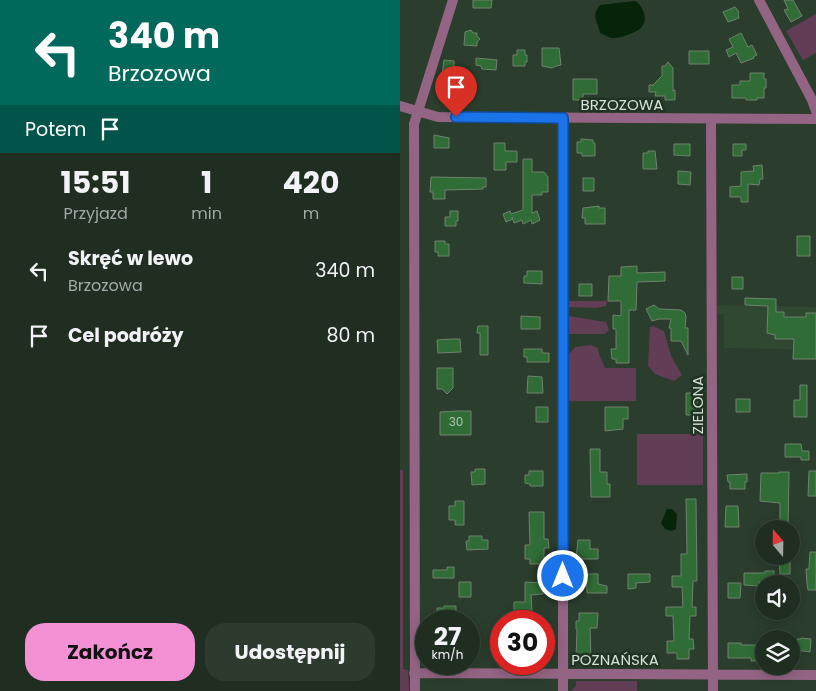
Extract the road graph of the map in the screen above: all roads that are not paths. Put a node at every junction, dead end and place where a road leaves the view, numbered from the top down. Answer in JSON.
{"nodes":[{"id":1,"x":453,"y":0,"type":"edge"},
{"id":2,"x":759,"y":0,"type":"edge"},
{"id":3,"x":400,"y":106,"type":"edge"},
{"id":4,"x":418,"y":111,"type":"junction"},
{"id":5,"x":816,"y":111,"type":"edge"},
{"id":6,"x":563,"y":118,"type":"junction"},
{"id":7,"x":710,"y":119,"type":"junction"},
{"id":8,"x":816,"y":119,"type":"edge"},
{"id":9,"x":414,"y":673,"type":"junction"},
{"id":10,"x":563,"y":673,"type":"junction"},
{"id":11,"x":713,"y":674,"type":"junction"},
{"id":12,"x":816,"y":675,"type":"edge"},
{"id":13,"x":415,"y":691,"type":"edge"},
{"id":14,"x":563,"y":691,"type":"edge"},
{"id":15,"x":713,"y":691,"type":"edge"}],
"edges":[{"from":1,"to":4,"type":"street"},
{"from":2,"to":5,"type":"street"},
{"from":3,"to":4,"type":"street","name":"BRZOZOWA"},
{"from":4,"to":6,"type":"street","name":"BRZOZOWA"},
{"from":4,"to":9,"type":"street"},
{"from":6,"to":7,"type":"street","name":"BRZOZOWA"},
{"from":6,"to":10,"type":"street"},
{"from":7,"to":8,"type":"street","name":"BRZOZOWA"},
{"from":7,"to":11,"type":"street","name":"ZIELONA"},
{"from":9,"to":10,"type":"street","name":"POZNAŃSKA"},
{"from":9,"to":13,"type":"street"},
{"from":10,"to":11,"type":"street","name":"POZNAŃSKA"},
{"from":10,"to":14,"type":"street"},
{"from":11,"to":12,"type":"street","name":"POZNAŃSKA"},
{"from":11,"to":15,"type":"street","name":"ZIELONA"}]}
